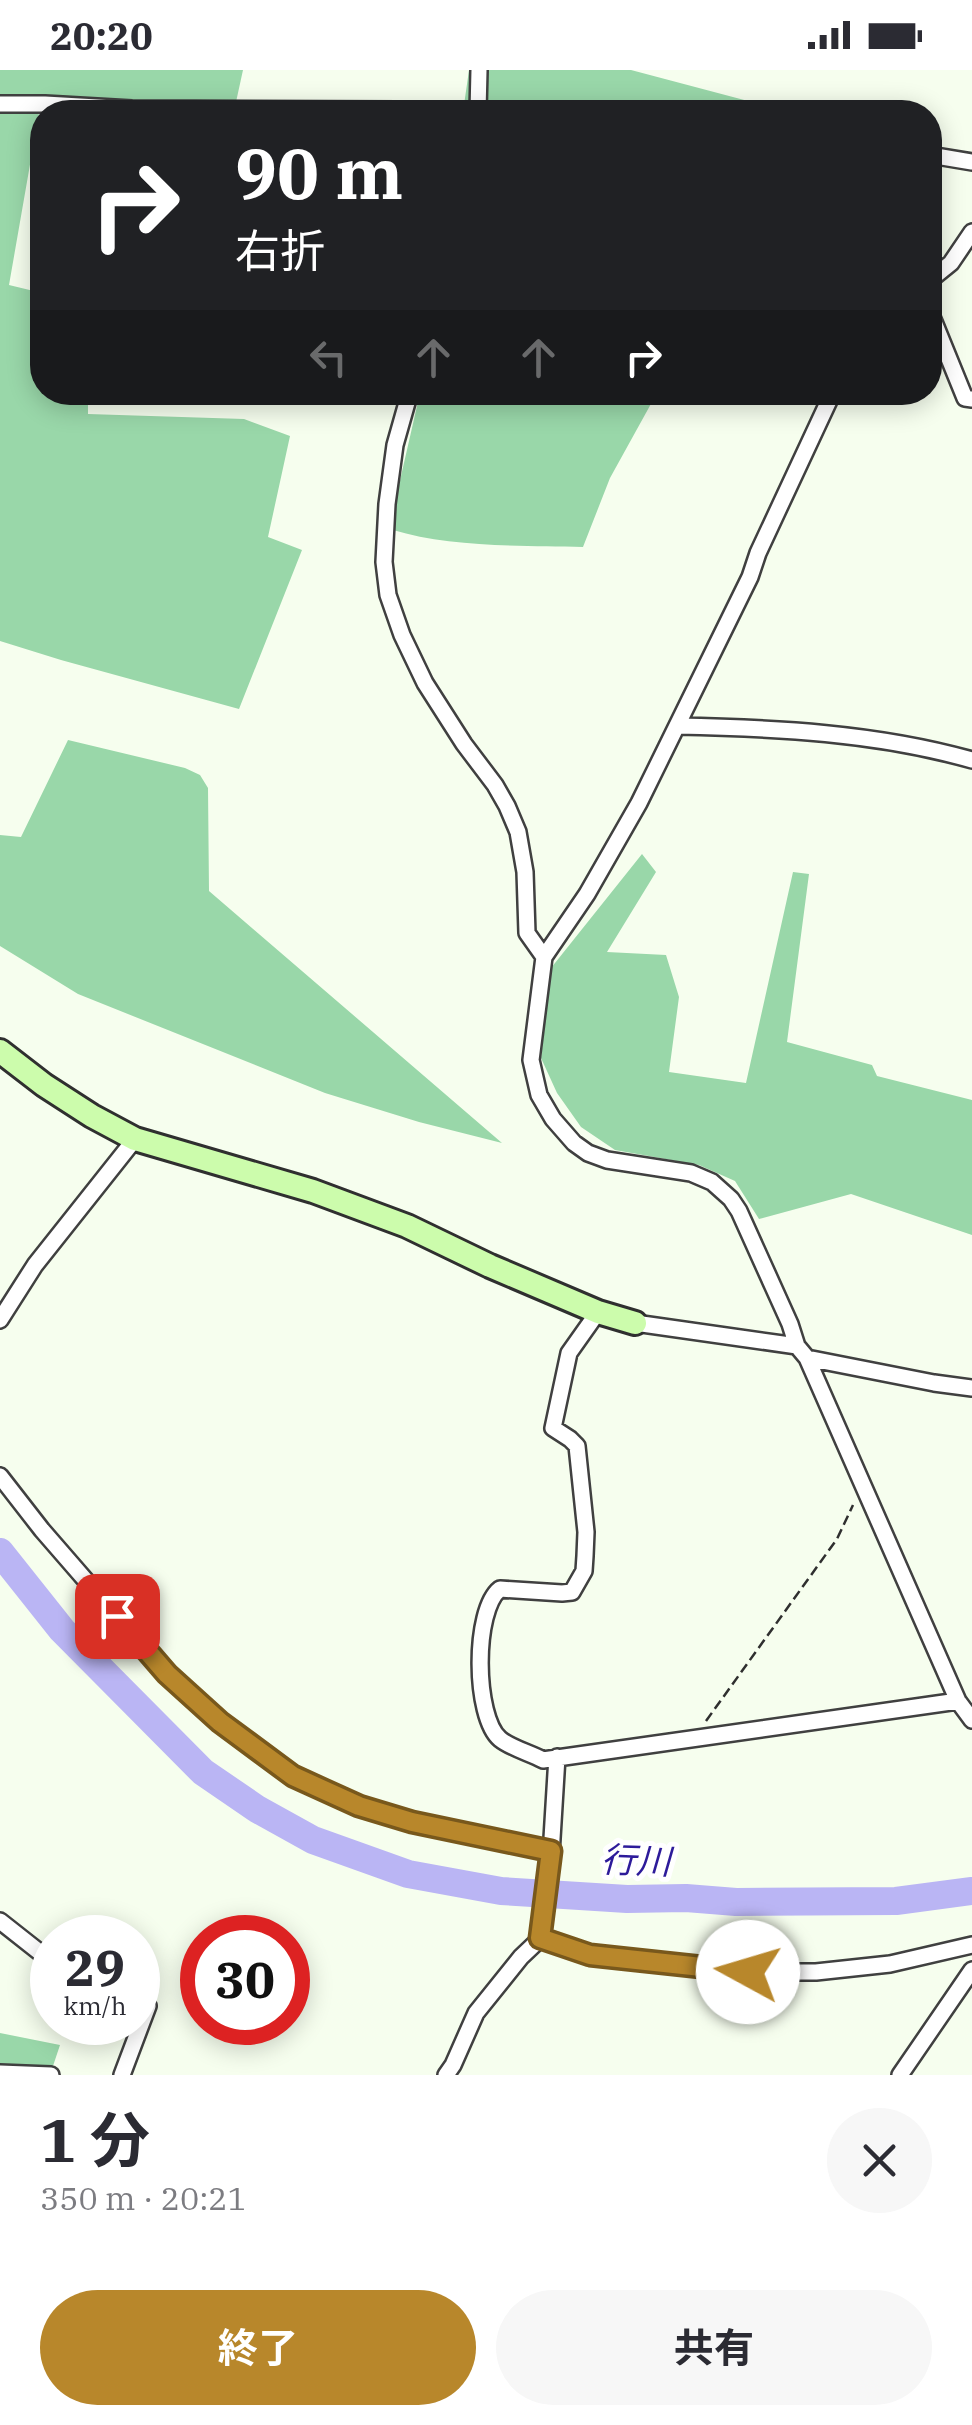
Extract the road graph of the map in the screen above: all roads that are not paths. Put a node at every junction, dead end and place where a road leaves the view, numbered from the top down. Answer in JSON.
{"nodes":[{"id":1,"x":480,"y":70,"type":"edge"},
{"id":2,"x":479,"y":100,"type":"edge"},
{"id":3,"x":0,"y":104,"type":"edge"},
{"id":4,"x":30,"y":105,"type":"edge"},
{"id":5,"x":942,"y":157,"type":"edge"},
{"id":6,"x":972,"y":162,"type":"edge"},
{"id":7,"x":972,"y":232,"type":"edge"},
{"id":8,"x":942,"y":270,"type":"edge"},
{"id":9,"x":942,"y":341,"type":"edge"},
{"id":10,"x":972,"y":399,"type":"edge"},
{"id":11,"x":406,"y":405,"type":"edge"},
{"id":12,"x":827,"y":405,"type":"edge"},
{"id":13,"x":677,"y":726,"type":"junction"},
{"id":14,"x":972,"y":760,"type":"edge"},
{"id":15,"x":544,"y":956,"type":"junction"},
{"id":16,"x":0,"y":1051,"type":"edge"},
{"id":17,"x":135,"y":1139,"type":"junction"},
{"id":18,"x":598,"y":1312,"type":"junction"},
{"id":19,"x":0,"y":1320,"type":"edge"},
{"id":20,"x":635,"y":1324,"type":"joint"},
{"id":21,"x":802,"y":1352,"type":"junction"},
{"id":22,"x":972,"y":1388,"type":"edge"},
{"id":23,"x":0,"y":1476,"type":"edge"},
{"id":24,"x":958,"y":1701,"type":"junction"},
{"id":25,"x":972,"y":1720,"type":"edge"},
{"id":26,"x":557,"y":1757,"type":"junction"},
{"id":27,"x":551,"y":1851,"type":"junction"},
{"id":28,"x":0,"y":1922,"type":"edge"},
{"id":29,"x":541,"y":1935,"type":"junction"},
{"id":30,"x":30,"y":1945,"type":"edge"},
{"id":31,"x":972,"y":1945,"type":"edge"},
{"id":32,"x":972,"y":1970,"type":"edge"},
{"id":33,"x":133,"y":2045,"type":"edge"},
{"id":34,"x":0,"y":2073,"type":"edge"},
{"id":35,"x":51,"y":2075,"type":"edge"},
{"id":36,"x":122,"y":2075,"type":"edge"},
{"id":37,"x":446,"y":2075,"type":"edge"},
{"id":38,"x":900,"y":2075,"type":"edge"}],
"edges":[{"from":1,"to":2,"type":"street"},
{"from":3,"to":4,"type":"street"},
{"from":5,"to":6,"type":"street"},
{"from":7,"to":8,"type":"street"},
{"from":9,"to":10,"type":"street"},
{"from":11,"to":15,"type":"street"},
{"from":12,"to":13,"type":"street"},
{"from":13,"to":14,"type":"street"},
{"from":13,"to":15,"type":"street"},
{"from":15,"to":21,"type":"street"},
{"from":16,"to":17,"type":"street"},
{"from":17,"to":18,"type":"street"},
{"from":17,"to":19,"type":"street"},
{"from":18,"to":20,"type":"street"},
{"from":18,"to":26,"type":"street"},
{"from":20,"to":21,"type":"street"},
{"from":21,"to":22,"type":"street"},
{"from":21,"to":24,"type":"street"},
{"from":23,"to":27,"type":"street"},
{"from":24,"to":25,"type":"street"},
{"from":24,"to":26,"type":"street"},
{"from":26,"to":27,"type":"street"},
{"from":27,"to":29,"type":"street"},
{"from":28,"to":30,"type":"street"},
{"from":29,"to":31,"type":"street"},
{"from":29,"to":37,"type":"street"},
{"from":32,"to":38,"type":"street"},
{"from":33,"to":36,"type":"street"},
{"from":34,"to":35,"type":"street"}]}
